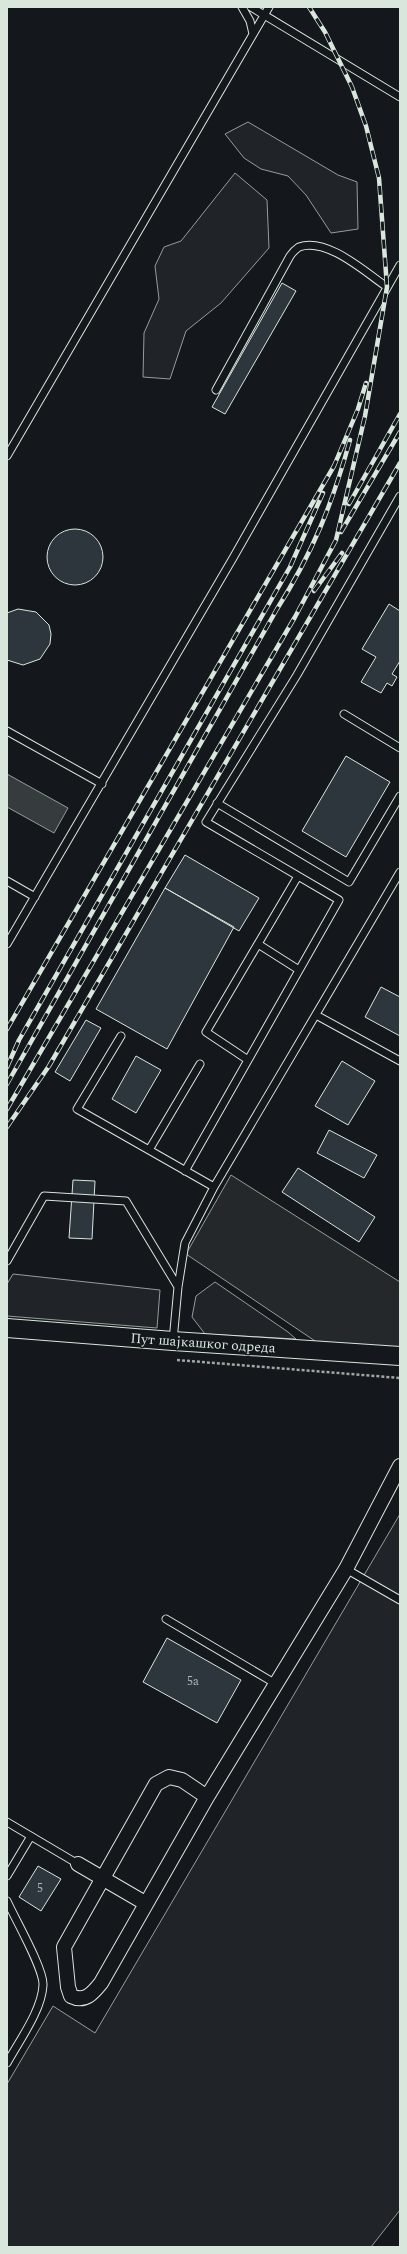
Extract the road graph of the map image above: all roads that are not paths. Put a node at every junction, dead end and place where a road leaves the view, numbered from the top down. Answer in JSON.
{"nodes":[{"id":1,"x":242,"y":7,"type":"edge"},
{"id":2,"x":251,"y":7,"type":"edge"},
{"id":3,"x":269,"y":7,"type":"edge"},
{"id":4,"x":265,"y":14,"type":"junction"},
{"id":5,"x":253,"y":34,"type":"junction"},
{"id":6,"x":400,"y":97,"type":"edge"},
{"id":7,"x":400,"y":265,"type":"edge"},
{"id":8,"x":387,"y":287,"type":"junction"},
{"id":9,"x":216,"y":390,"type":"dead end"},
{"id":10,"x":7,"y":456,"type":"edge"},
{"id":11,"x":400,"y":496,"type":"edge"},
{"id":12,"x":344,"y":714,"type":"dead end"},
{"id":13,"x":7,"y":731,"type":"edge"},
{"id":14,"x":400,"y":748,"type":"edge"},
{"id":15,"x":102,"y":784,"type":"junction"},
{"id":16,"x":400,"y":796,"type":"edge"},
{"id":17,"x":218,"y":803,"type":"junction"},
{"id":18,"x":400,"y":872,"type":"edge"},
{"id":19,"x":298,"y":876,"type":"junction"},
{"id":20,"x":7,"y":881,"type":"edge"},
{"id":21,"x":35,"y":897,"type":"junction"},
{"id":22,"x":7,"y":944,"type":"edge"},
{"id":23,"x":258,"y":944,"type":"junction"},
{"id":24,"x":299,"y":970,"type":"junction"},
{"id":25,"x":316,"y":1015,"type":"junction"},
{"id":26,"x":121,"y":1036,"type":"dead end"},
{"id":27,"x":248,"y":1060,"type":"junction"},
{"id":28,"x":400,"y":1061,"type":"edge"},
{"id":29,"x":200,"y":1064,"type":"dead end"},
{"id":30,"x":149,"y":1150,"type":"junction"},
{"id":31,"x":185,"y":1171,"type":"junction"},
{"id":32,"x":214,"y":1187,"type":"junction"},
{"id":33,"x":7,"y":1261,"type":"edge"},
{"id":34,"x":178,"y":1287,"type":"junction"},
{"id":35,"x":7,"y":1328,"type":"edge"},
{"id":36,"x":173,"y":1341,"type":"junction"},
{"id":37,"x":400,"y":1356,"type":"edge"},
{"id":38,"x":400,"y":1466,"type":"edge"},
{"id":39,"x":346,"y":1570,"type":"junction"},
{"id":40,"x":400,"y":1600,"type":"edge"},
{"id":41,"x":166,"y":1619,"type":"dead end"},
{"id":42,"x":276,"y":1684,"type":"junction"},
{"id":43,"x":207,"y":1797,"type":"junction"},
{"id":44,"x":7,"y":1822,"type":"edge"},
{"id":45,"x":31,"y":1836,"type":"junction"},
{"id":46,"x":78,"y":1864,"type":"joint"},
{"id":47,"x":7,"y":1876,"type":"edge"},
{"id":48,"x":104,"y":1879,"type":"junction"},
{"id":49,"x":7,"y":1901,"type":"edge"},
{"id":50,"x":145,"y":1903,"type":"junction"},
{"id":51,"x":7,"y":2063,"type":"edge"}],
"edges":[{"from":1,"to":5,"type":"lane"},
{"from":2,"to":4,"type":"lane"},
{"from":3,"to":4,"type":"lane"},
{"from":4,"to":5,"type":"lane"},
{"from":4,"to":6,"type":"lane"},
{"from":5,"to":10,"type":"lane"},
{"from":7,"to":8,"type":"lane"},
{"from":8,"to":9,"type":"lane"},
{"from":8,"to":15,"type":"lane"},
{"from":11,"to":17,"type":"lane"},
{"from":12,"to":14,"type":"lane"},
{"from":13,"to":15,"type":"lane"},
{"from":15,"to":21,"type":"lane"},
{"from":16,"to":17,"type":"lane"},
{"from":17,"to":19,"type":"lane"},
{"from":18,"to":25,"type":"lane"},
{"from":19,"to":23,"type":"lane"},
{"from":19,"to":24,"type":"lane"},
{"from":20,"to":21,"type":"lane"},
{"from":21,"to":22,"type":"lane"},
{"from":23,"to":24,"type":"lane"},
{"from":23,"to":27,"type":"lane"},
{"from":24,"to":27,"type":"lane"},
{"from":25,"to":28,"type":"lane"},
{"from":25,"to":32,"type":"lane"},
{"from":26,"to":30,"type":"lane"},
{"from":27,"to":31,"type":"lane"},
{"from":29,"to":30,"type":"lane"},
{"from":30,"to":31,"type":"lane"},
{"from":31,"to":32,"type":"lane"},
{"from":32,"to":34,"type":"lane"},
{"from":33,"to":34,"type":"lane"},
{"from":34,"to":36,"type":"lane"},
{"from":35,"to":36,"type":"street","name":"Пут шајкашког одреда"},
{"from":36,"to":37,"type":"street","name":"Пут шајкашког одреда"},
{"from":38,"to":39,"type":"street"},
{"from":39,"to":40,"type":"lane"},
{"from":39,"to":42,"type":"street"},
{"from":41,"to":42,"type":"lane"},
{"from":42,"to":43,"type":"street"},
{"from":43,"to":48,"type":"street"},
{"from":43,"to":50,"type":"street"},
{"from":44,"to":45,"type":"lane"},
{"from":45,"to":46,"type":"lane"},
{"from":45,"to":47,"type":"lane"},
{"from":46,"to":48,"type":"street"},
{"from":48,"to":50,"type":"street"},
{"from":48,"to":50,"type":"street"},
{"from":49,"to":51,"type":"lane"}]}
